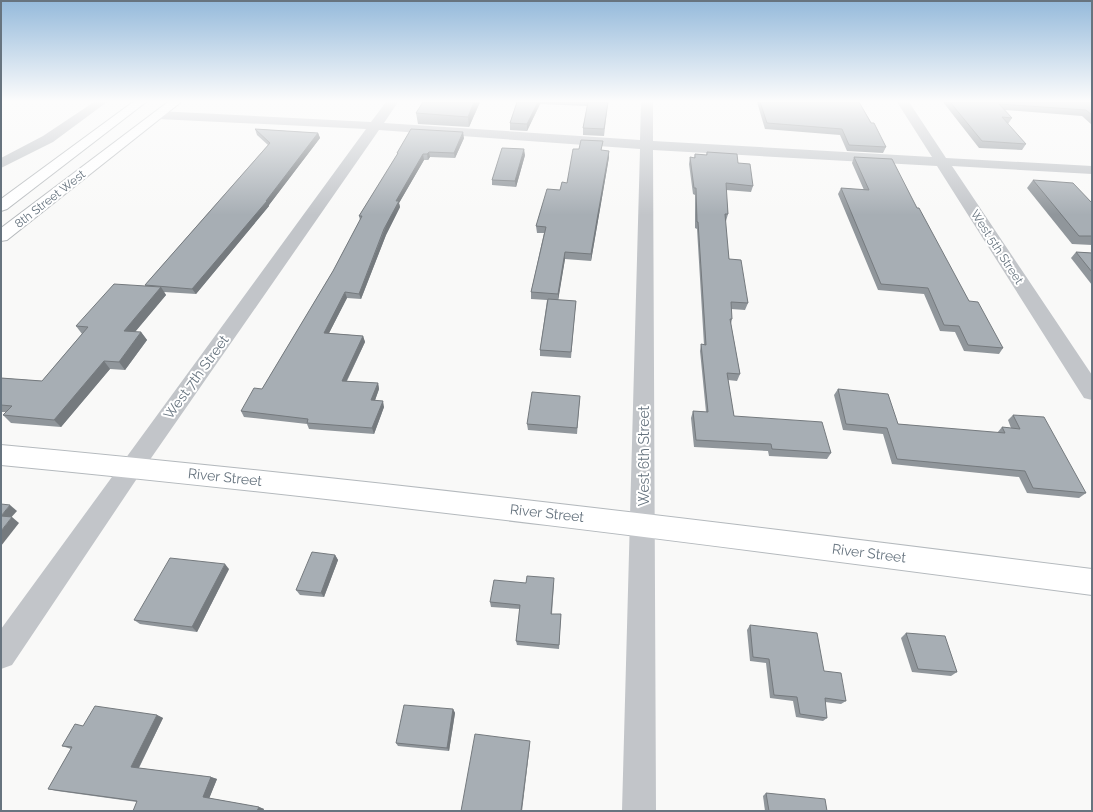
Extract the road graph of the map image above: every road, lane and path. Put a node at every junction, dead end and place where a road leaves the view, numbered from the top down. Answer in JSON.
{"nodes":[{"id":1,"x":46,"y":140,"type":"edge"},
{"id":2,"x":89,"y":140,"type":"edge"},
{"id":3,"x":126,"y":140,"type":"edge"},
{"id":4,"x":365,"y":140,"type":"edge"},
{"id":5,"x":573,"y":140,"type":"edge"},
{"id":6,"x":646,"y":140,"type":"edge"},
{"id":7,"x":928,"y":140,"type":"edge"},
{"id":8,"x":646,"y":145,"type":"junction"},
{"id":9,"x":942,"y":162,"type":"junction"},
{"id":10,"x":1,"y":164,"type":"edge"},
{"id":11,"x":1092,"y":170,"type":"edge"},
{"id":12,"x":1,"y":206,"type":"edge"},
{"id":13,"x":1,"y":236,"type":"edge"},
{"id":14,"x":1092,"y":392,"type":"edge"},
{"id":15,"x":1,"y":455,"type":"edge"},
{"id":16,"x":132,"y":467,"type":"junction"},
{"id":17,"x":643,"y":524,"type":"junction"},
{"id":18,"x":1092,"y":582,"type":"edge"},
{"id":19,"x":1,"y":654,"type":"edge"},
{"id":20,"x":639,"y":811,"type":"edge"}],
"edges":[{"from":1,"to":10,"type":"street"},
{"from":2,"to":12,"type":"main road","name":"8th Street West"},
{"from":3,"to":13,"type":"main road","name":"8th Street West"},
{"from":4,"to":16,"type":"street","name":"West 7th Street"},
{"from":5,"to":8,"type":"street"},
{"from":6,"to":8,"type":"street","name":"West 6th Street"},
{"from":7,"to":9,"type":"street","name":"West 5th Street"},
{"from":8,"to":9,"type":"street"},
{"from":8,"to":17,"type":"street","name":"West 6th Street"},
{"from":9,"to":11,"type":"street"},
{"from":9,"to":14,"type":"street","name":"West 5th Street"},
{"from":15,"to":16,"type":"main road","name":"River Street"},
{"from":16,"to":17,"type":"main road","name":"River Street"},
{"from":16,"to":19,"type":"street","name":"West 7th Street"},
{"from":17,"to":18,"type":"main road","name":"River Street"},
{"from":17,"to":20,"type":"street","name":"West 6th Street"}]}
